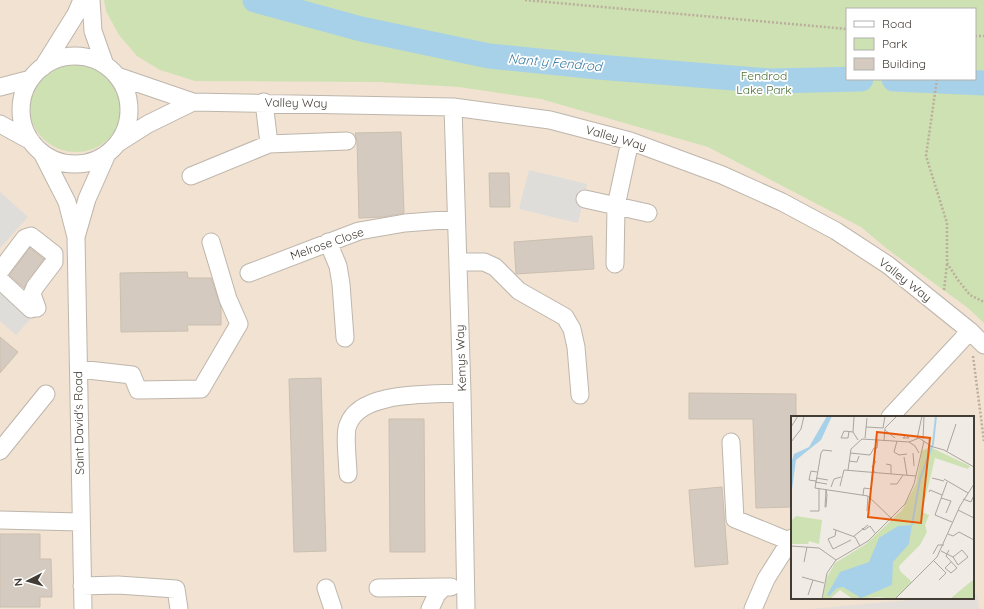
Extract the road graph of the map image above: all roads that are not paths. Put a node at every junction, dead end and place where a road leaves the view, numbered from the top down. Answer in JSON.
{"nodes":[{"id":1,"x":82,"y":0,"type":"edge"},
{"id":2,"x":90,"y":0,"type":"edge"},
{"id":3,"x":105,"y":65,"type":"junction"},
{"id":4,"x":43,"y":67,"type":"junction"},
{"id":5,"x":118,"y":76,"type":"junction"},
{"id":6,"x":31,"y":79,"type":"junction"},
{"id":7,"x":0,"y":88,"type":"edge"},
{"id":8,"x":193,"y":102,"type":"junction"},
{"id":9,"x":264,"y":102,"type":"junction"},
{"id":10,"x":454,"y":107,"type":"junction"},
{"id":11,"x":0,"y":124,"type":"edge"},
{"id":12,"x":348,"y":141,"type":"dead end"},
{"id":13,"x":630,"y":141,"type":"junction"},
{"id":14,"x":269,"y":144,"type":"junction"},
{"id":15,"x":37,"y":147,"type":"junction"},
{"id":16,"x":112,"y":149,"type":"junction"},
{"id":17,"x":191,"y":176,"type":"dead end"},
{"id":18,"x":585,"y":199,"type":"dead end"},
{"id":19,"x":616,"y":206,"type":"junction"},
{"id":20,"x":648,"y":212,"type":"dead end"},
{"id":21,"x":456,"y":219,"type":"junction"},
{"id":22,"x":76,"y":237,"type":"junction"},
{"id":23,"x":211,"y":242,"type":"dead end"},
{"id":24,"x":328,"y":242,"type":"junction"},
{"id":25,"x":458,"y":262,"type":"junction"},
{"id":26,"x":615,"y":264,"type":"dead end"},
{"id":27,"x":0,"y":271,"type":"edge"},
{"id":28,"x":249,"y":273,"type":"dead end"},
{"id":29,"x":0,"y":280,"type":"edge"},
{"id":30,"x":970,"y":332,"type":"junction"},
{"id":31,"x":345,"y":338,"type":"dead end"},
{"id":32,"x":984,"y":345,"type":"edge"},
{"id":33,"x":79,"y":369,"type":"junction"},
{"id":34,"x":46,"y":394,"type":"dead end"},
{"id":35,"x":462,"y":394,"type":"junction"},
{"id":36,"x":580,"y":395,"type":"dead end"},
{"id":37,"x":891,"y":416,"type":"edge"},
{"id":38,"x":732,"y":442,"type":"dead end"},
{"id":39,"x":0,"y":450,"type":"edge"},
{"id":40,"x":348,"y":474,"type":"dead end"},
{"id":41,"x":0,"y":520,"type":"edge"},
{"id":42,"x":80,"y":522,"type":"junction"},
{"id":43,"x":791,"y":540,"type":"edge"},
{"id":44,"x":82,"y":586,"type":"junction"},
{"id":45,"x":444,"y":587,"type":"junction"},
{"id":46,"x":465,"y":587,"type":"junction"},
{"id":47,"x":326,"y":588,"type":"dead end"},
{"id":48,"x":378,"y":588,"type":"dead end"},
{"id":49,"x":83,"y":609,"type":"edge"},
{"id":50,"x":178,"y":609,"type":"edge"},
{"id":51,"x":333,"y":609,"type":"edge"},
{"id":52,"x":430,"y":609,"type":"edge"},
{"id":53,"x":466,"y":609,"type":"edge"},
{"id":54,"x":753,"y":609,"type":"edge"}],
"edges":[{"from":1,"to":4,"type":"street"},
{"from":2,"to":3,"type":"street"},
{"from":3,"to":4,"type":"street"},
{"from":3,"to":5,"type":"street"},
{"from":4,"to":6,"type":"street"},
{"from":5,"to":8,"type":"street","name":"Valley Way"},
{"from":5,"to":16,"type":"street"},
{"from":6,"to":7,"type":"street"},
{"from":6,"to":15,"type":"street"},
{"from":8,"to":9,"type":"street","name":"Valley Way"},
{"from":8,"to":16,"type":"street","name":"Valley Way"},
{"from":9,"to":10,"type":"street","name":"Valley Way"},
{"from":9,"to":14,"type":"street"},
{"from":10,"to":13,"type":"street","name":"Valley Way"},
{"from":10,"to":21,"type":"street","name":"Kemys Way"},
{"from":11,"to":15,"type":"street"},
{"from":12,"to":14,"type":"street"},
{"from":13,"to":19,"type":"street"},
{"from":13,"to":30,"type":"street","name":"Valley Way"},
{"from":14,"to":17,"type":"street"},
{"from":15,"to":16,"type":"street"},
{"from":15,"to":22,"type":"street","name":"Saint David's Road"},
{"from":16,"to":22,"type":"street","name":"Saint David's Road"},
{"from":18,"to":19,"type":"street"},
{"from":19,"to":20,"type":"street"},
{"from":19,"to":26,"type":"street"},
{"from":21,"to":24,"type":"street","name":"Melrose Close"},
{"from":21,"to":25,"type":"street","name":"Kemys Way"},
{"from":22,"to":33,"type":"street","name":"Saint David's Road"},
{"from":23,"to":33,"type":"street"},
{"from":24,"to":28,"type":"street","name":"Melrose Close"},
{"from":24,"to":31,"type":"street"},
{"from":25,"to":35,"type":"street","name":"Kemys Way"},
{"from":25,"to":36,"type":"street"},
{"from":27,"to":29,"type":"street"},
{"from":30,"to":32,"type":"street","name":"Valley Way"},
{"from":30,"to":37,"type":"street"},
{"from":33,"to":42,"type":"street","name":"Saint David's Road"},
{"from":34,"to":39,"type":"street"},
{"from":35,"to":40,"type":"street"},
{"from":35,"to":46,"type":"street","name":"Kemys Way"},
{"from":38,"to":43,"type":"street"},
{"from":41,"to":42,"type":"street"},
{"from":42,"to":44,"type":"street","name":"Saint David's Road"},
{"from":43,"to":54,"type":"street"},
{"from":44,"to":49,"type":"street","name":"Saint David's Road"},
{"from":44,"to":50,"type":"street"},
{"from":45,"to":46,"type":"street"},
{"from":45,"to":48,"type":"street"},
{"from":45,"to":52,"type":"street"},
{"from":46,"to":53,"type":"street","name":"Kemys Way"},
{"from":47,"to":51,"type":"street"}]}
